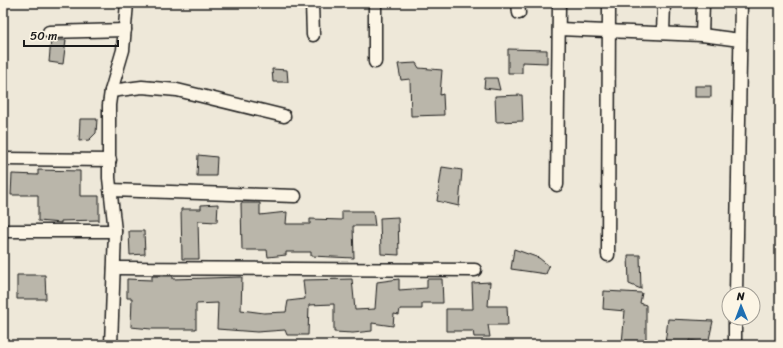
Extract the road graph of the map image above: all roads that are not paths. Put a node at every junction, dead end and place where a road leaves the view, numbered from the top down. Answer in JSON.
{"nodes":[{"id":1,"x":127,"y":3,"type":"edge"},
{"id":2,"x":312,"y":3,"type":"edge"},
{"id":3,"x":375,"y":3,"type":"edge"},
{"id":4,"x":559,"y":3,"type":"edge"},
{"id":5,"x":609,"y":3,"type":"edge"},
{"id":6,"x":664,"y":3,"type":"edge"},
{"id":7,"x":703,"y":3,"type":"edge"},
{"id":8,"x":741,"y":3,"type":"edge"},
{"id":9,"x":125,"y":30,"type":"junction"},
{"id":10,"x":559,"y":30,"type":"junction"},
{"id":11,"x":608,"y":31,"type":"junction"},
{"id":12,"x":50,"y":32,"type":"dead end"},
{"id":13,"x":663,"y":33,"type":"junction"},
{"id":14,"x":313,"y":35,"type":"dead end"},
{"id":15,"x":702,"y":35,"type":"junction"},
{"id":16,"x":740,"y":40,"type":"junction"},
{"id":17,"x":375,"y":62,"type":"dead end"},
{"id":18,"x":111,"y":91,"type":"junction"},
{"id":19,"x":284,"y":116,"type":"dead end"},
{"id":20,"x":3,"y":159,"type":"edge"},
{"id":21,"x":110,"y":160,"type":"junction"},
{"id":22,"x":557,"y":185,"type":"dead end"},
{"id":23,"x":110,"y":190,"type":"junction"},
{"id":24,"x":295,"y":196,"type":"dead end"},
{"id":25,"x":3,"y":231,"type":"edge"},
{"id":26,"x":115,"y":231,"type":"junction"},
{"id":27,"x":608,"y":255,"type":"dead end"},
{"id":28,"x":114,"y":268,"type":"junction"},
{"id":29,"x":475,"y":270,"type":"dead end"},
{"id":30,"x":736,"y":286,"type":"edge"},
{"id":31,"x":735,"y":326,"type":"edge"},
{"id":32,"x":112,"y":345,"type":"edge"},
{"id":33,"x":735,"y":345,"type":"edge"}],
"edges":[{"from":1,"to":9,"type":"street"},
{"from":2,"to":14,"type":"street"},
{"from":3,"to":17,"type":"street"},
{"from":4,"to":10,"type":"street"},
{"from":5,"to":11,"type":"street"},
{"from":6,"to":13,"type":"street"},
{"from":7,"to":15,"type":"street"},
{"from":8,"to":16,"type":"street"},
{"from":9,"to":12,"type":"street"},
{"from":9,"to":18,"type":"street"},
{"from":10,"to":11,"type":"street"},
{"from":10,"to":22,"type":"street"},
{"from":11,"to":13,"type":"street"},
{"from":11,"to":27,"type":"street"},
{"from":13,"to":15,"type":"street"},
{"from":15,"to":16,"type":"street"},
{"from":16,"to":30,"type":"street"},
{"from":18,"to":19,"type":"street"},
{"from":18,"to":21,"type":"street"},
{"from":20,"to":21,"type":"street"},
{"from":21,"to":23,"type":"street"},
{"from":23,"to":24,"type":"street"},
{"from":23,"to":26,"type":"street"},
{"from":25,"to":26,"type":"street"},
{"from":26,"to":28,"type":"street"},
{"from":28,"to":29,"type":"street"},
{"from":28,"to":32,"type":"street"},
{"from":31,"to":33,"type":"street"}]}
